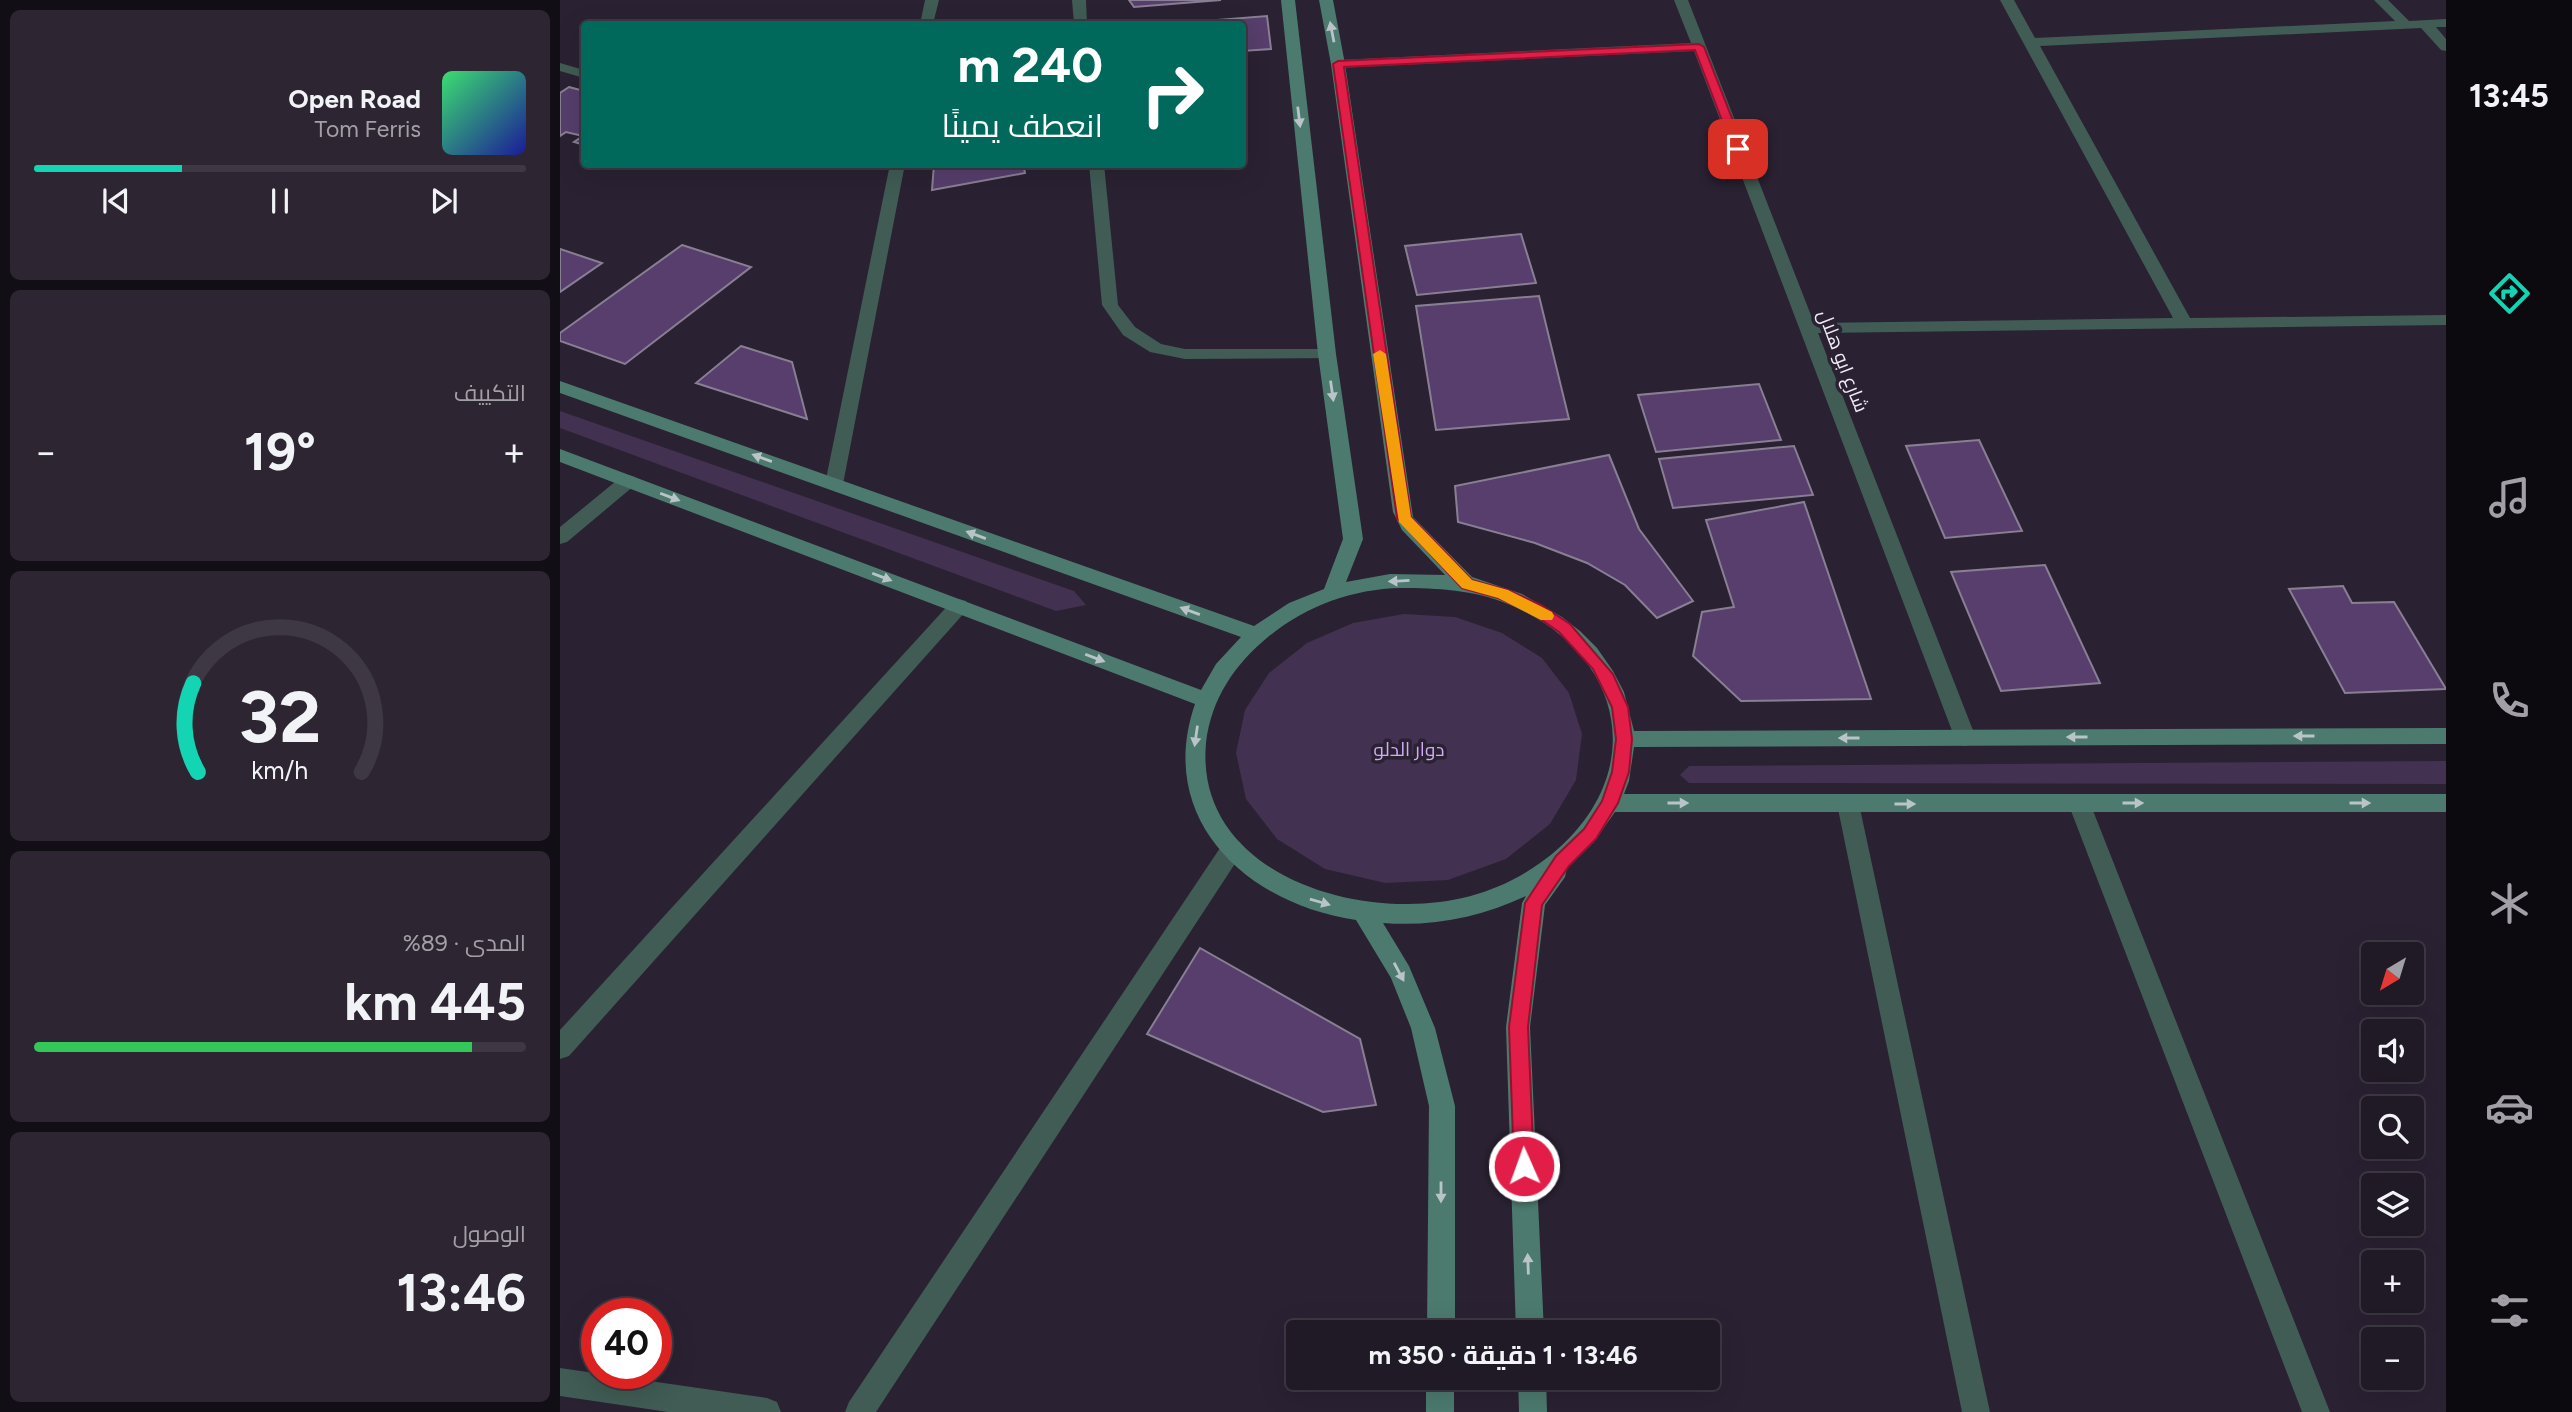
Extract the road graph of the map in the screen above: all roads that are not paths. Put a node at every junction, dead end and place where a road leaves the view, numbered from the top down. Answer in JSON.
{"nodes":[{"id":1,"x":932,"y":0,"type":"edge"},
{"id":2,"x":1079,"y":0,"type":"edge"},
{"id":3,"x":1288,"y":0,"type":"edge"},
{"id":4,"x":1326,"y":0,"type":"edge"},
{"id":5,"x":1681,"y":0,"type":"edge"},
{"id":6,"x":2007,"y":0,"type":"edge"},
{"id":7,"x":2381,"y":0,"type":"edge"},
{"id":8,"x":928,"y":21,"type":"edge"},
{"id":9,"x":1081,"y":21,"type":"edge"},
{"id":10,"x":2446,"y":23,"type":"edge"},
{"id":11,"x":2425,"y":24,"type":"junction"},
{"id":12,"x":2406,"y":25,"type":"junction"},
{"id":13,"x":2031,"y":42,"type":"junction"},
{"id":14,"x":1699,"y":47,"type":"junction"},
{"id":15,"x":2446,"y":47,"type":"edge"},
{"id":16,"x":1338,"y":64,"type":"junction"},
{"id":17,"x":560,"y":67,"type":"edge"},
{"id":18,"x":581,"y":73,"type":"edge"},
{"id":19,"x":897,"y":168,"type":"edge"},
{"id":20,"x":1096,"y":168,"type":"edge"},
{"id":21,"x":2446,"y":320,"type":"edge"},
{"id":22,"x":2184,"y":323,"type":"junction"},
{"id":23,"x":1808,"y":328,"type":"junction"},
{"id":24,"x":1327,"y":354,"type":"junction"},
{"id":25,"x":560,"y":387,"type":"edge"},
{"id":26,"x":560,"y":455,"type":"edge"},
{"id":27,"x":628,"y":481,"type":"junction"},
{"id":28,"x":834,"y":484,"type":"junction"},
{"id":29,"x":560,"y":537,"type":"edge"},
{"id":30,"x":1467,"y":584,"type":"junction"},
{"id":31,"x":1332,"y":593,"type":"junction"},
{"id":32,"x":959,"y":606,"type":"junction"},
{"id":33,"x":1254,"y":634,"type":"junction"},
{"id":34,"x":1204,"y":699,"type":"junction"},
{"id":35,"x":2446,"y":736,"type":"edge"},
{"id":36,"x":1965,"y":738,"type":"junction"},
{"id":37,"x":1624,"y":739,"type":"junction"},
{"id":38,"x":1609,"y":803,"type":"junction"},
{"id":39,"x":2079,"y":803,"type":"junction"},
{"id":40,"x":2446,"y":803,"type":"edge"},
{"id":41,"x":1848,"y":804,"type":"junction"},
{"id":42,"x":1232,"y":849,"type":"junction"},
{"id":43,"x":1563,"y":861,"type":"junction"},
{"id":44,"x":1364,"y":913,"type":"junction"},
{"id":45,"x":560,"y":1048,"type":"edge"},
{"id":46,"x":1441,"y":1320,"type":"edge"},
{"id":47,"x":1530,"y":1320,"type":"edge"},
{"id":48,"x":560,"y":1382,"type":"edge"},
{"id":49,"x":1440,"y":1390,"type":"edge"},
{"id":50,"x":1532,"y":1390,"type":"edge"},
{"id":51,"x":758,"y":1411,"type":"edge"},
{"id":52,"x":859,"y":1412,"type":"edge"},
{"id":53,"x":1440,"y":1412,"type":"edge"},
{"id":54,"x":1533,"y":1412,"type":"edge"},
{"id":55,"x":1976,"y":1412,"type":"edge"},
{"id":56,"x":2316,"y":1412,"type":"edge"}],
"edges":[{"from":1,"to":8,"type":"street"},
{"from":2,"to":9,"type":"street"},
{"from":3,"to":24,"type":"street","one_way":true},
{"from":16,"to":4,"type":"street","one_way":true},
{"from":5,"to":14,"type":"street","name":"شارع ابو هلال"},
{"from":6,"to":13,"type":"street"},
{"from":7,"to":12,"type":"street"},
{"from":10,"to":11,"type":"street"},
{"from":11,"to":12,"type":"street"},
{"from":11,"to":15,"type":"street"},
{"from":12,"to":13,"type":"street"},
{"from":13,"to":22,"type":"street"},
{"from":14,"to":16,"type":"street"},
{"from":14,"to":23,"type":"street","name":"شارع ابو هلال"},
{"from":16,"to":30,"type":"street"},
{"from":17,"to":18,"type":"street"},
{"from":19,"to":28,"type":"street"},
{"from":20,"to":24,"type":"street"},
{"from":21,"to":22,"type":"street"},
{"from":22,"to":23,"type":"street"},
{"from":23,"to":36,"type":"street","name":"شارع ابو هلال"},
{"from":24,"to":31,"type":"street","one_way":true},
{"from":28,"to":25,"type":"street","one_way":true},
{"from":26,"to":27,"type":"street"},
{"from":27,"to":29,"type":"street"},
{"from":27,"to":32,"type":"street","one_way":true},
{"from":33,"to":28,"type":"street","one_way":true},
{"from":30,"to":31,"type":"street","one_way":true},
{"from":30,"to":37,"type":"street"},
{"from":31,"to":33,"type":"street"},
{"from":32,"to":34,"type":"street","one_way":true},
{"from":32,"to":45,"type":"street"},
{"from":33,"to":34,"type":"street"},
{"from":34,"to":42,"type":"street","one_way":true},
{"from":35,"to":36,"type":"street","one_way":true},
{"from":36,"to":37,"type":"street","one_way":true},
{"from":37,"to":38,"type":"street"},
{"from":38,"to":41,"type":"street","one_way":true},
{"from":38,"to":43,"type":"street"},
{"from":39,"to":40,"type":"street","one_way":true},
{"from":41,"to":39,"type":"street","one_way":true},
{"from":39,"to":56,"type":"street"},
{"from":41,"to":55,"type":"street"},
{"from":42,"to":44,"type":"street","one_way":true},
{"from":42,"to":52,"type":"street"},
{"from":43,"to":44,"type":"street"},
{"from":47,"to":43,"type":"street","one_way":true},
{"from":44,"to":46,"type":"street","one_way":true},
{"from":48,"to":51,"type":"street"},
{"from":49,"to":53,"type":"street"},
{"from":50,"to":54,"type":"street"}]}
